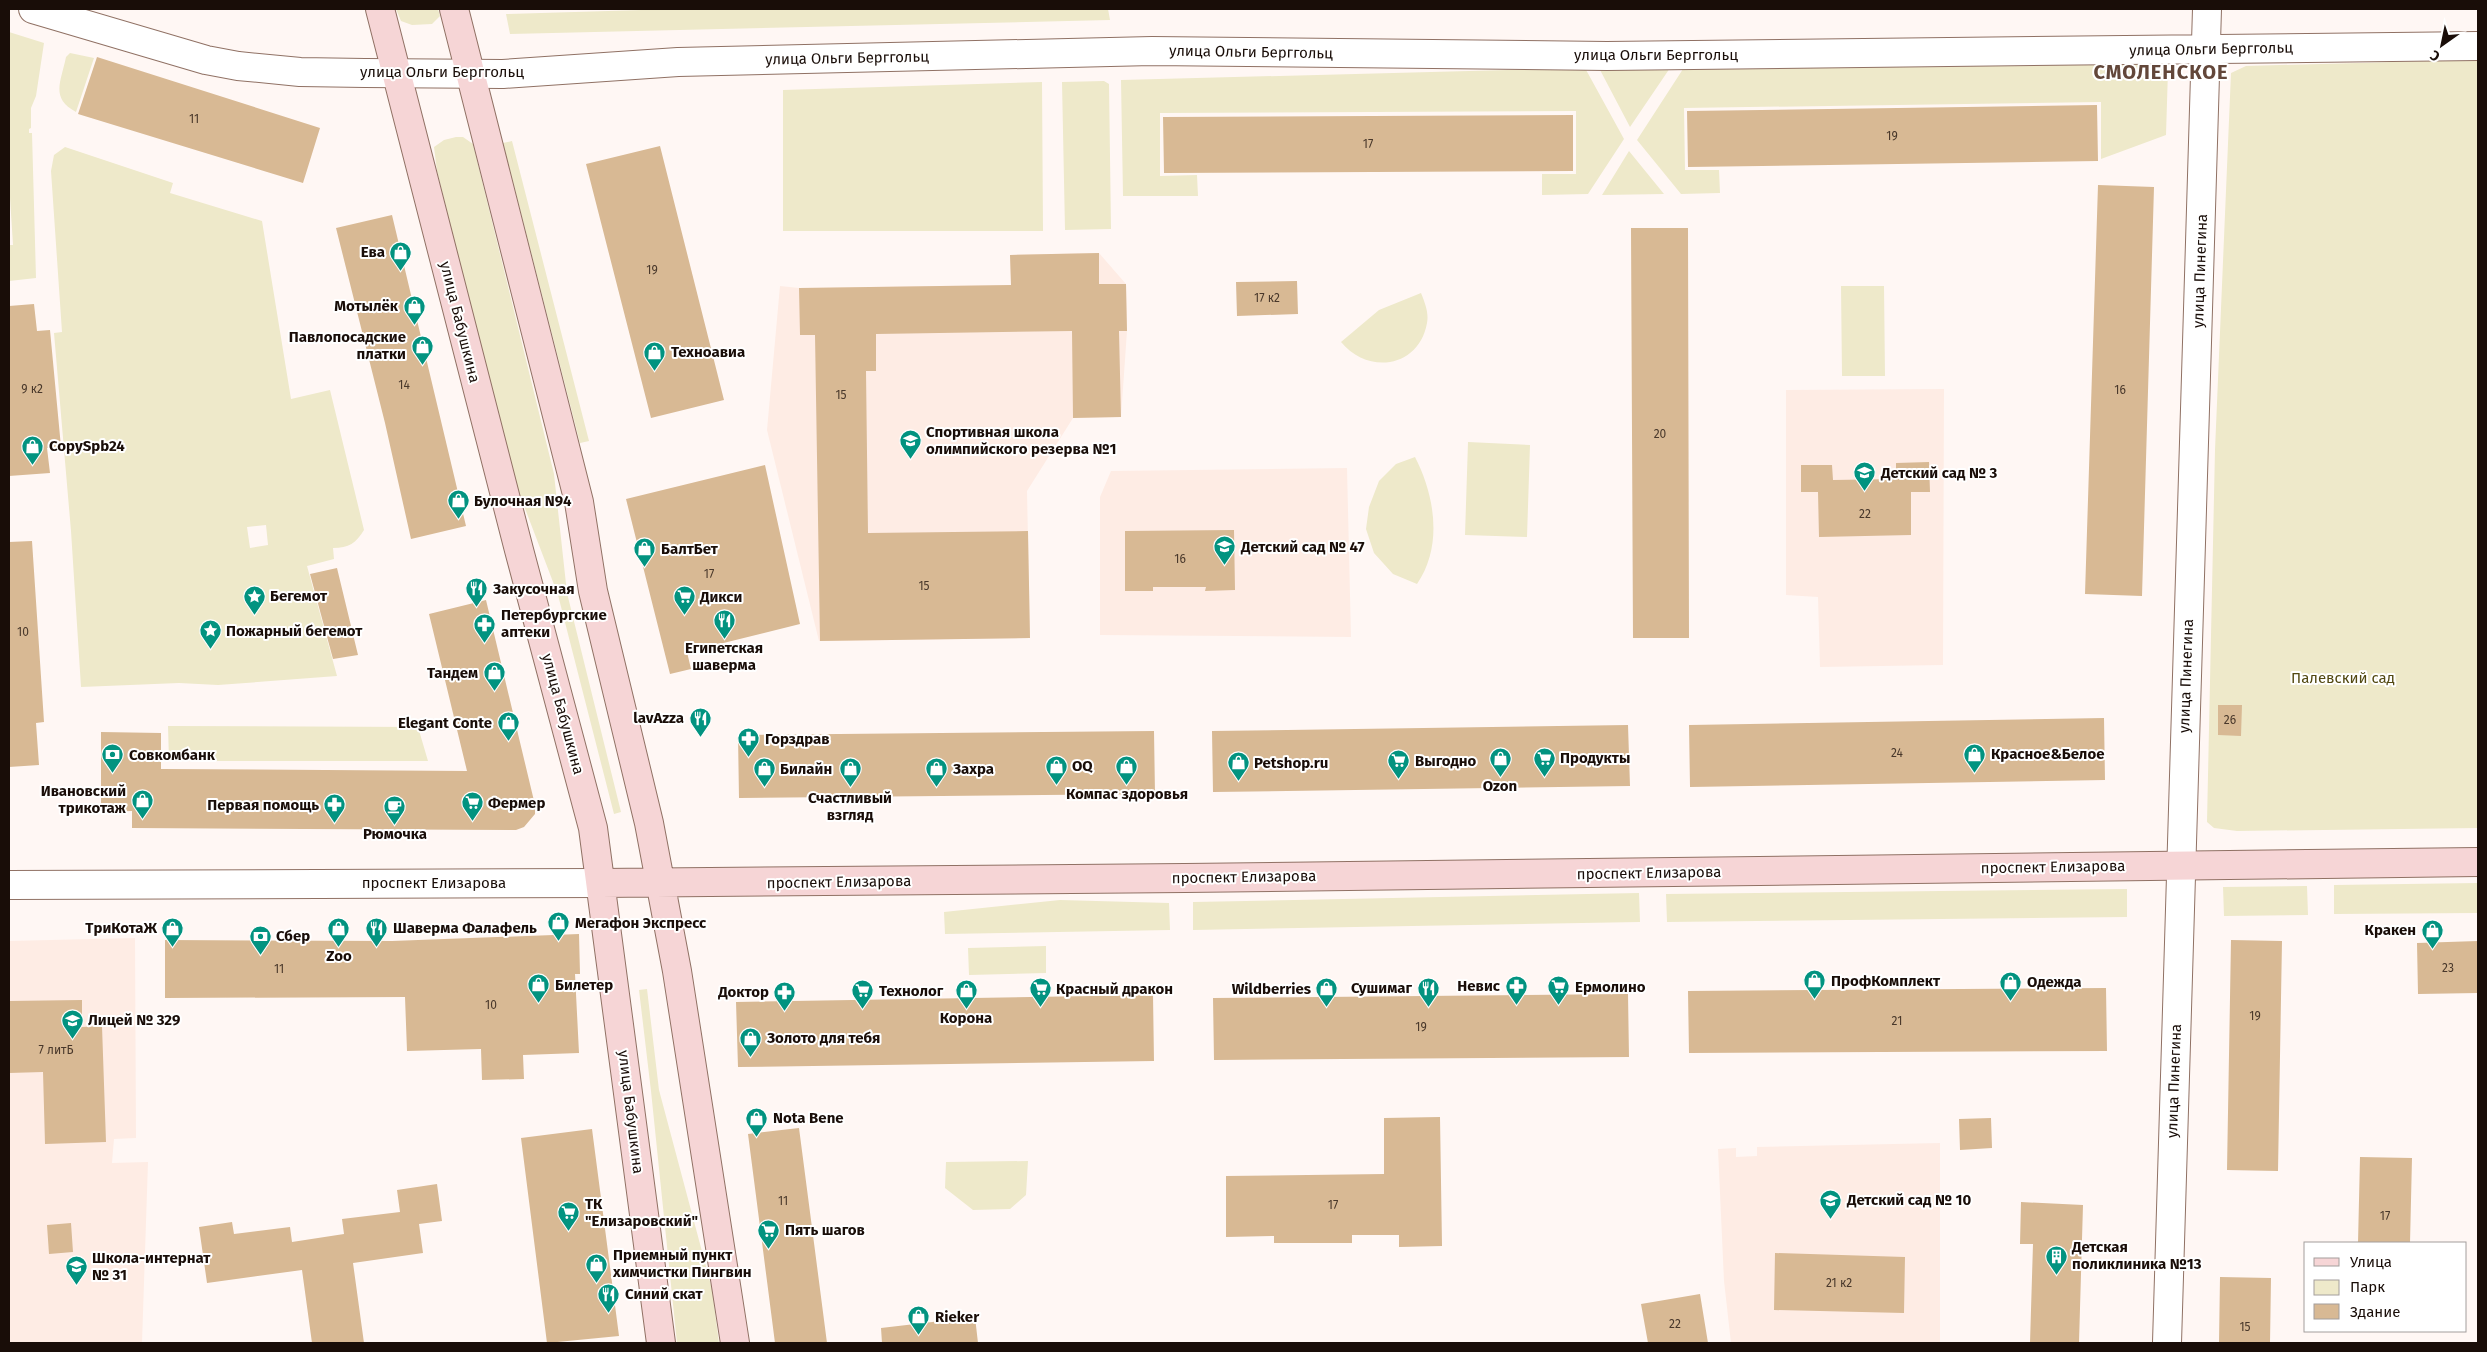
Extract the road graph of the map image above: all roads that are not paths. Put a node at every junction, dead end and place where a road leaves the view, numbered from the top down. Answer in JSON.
{"nodes":[{"id":1,"x":33,"y":9,"type":"edge"},
{"id":2,"x":380,"y":9,"type":"edge"},
{"id":3,"x":454,"y":9,"type":"edge"},
{"id":4,"x":2207,"y":9,"type":"edge"},
{"id":5,"x":2478,"y":46,"type":"edge"},
{"id":6,"x":2208,"y":49,"type":"junction"},
{"id":7,"x":396,"y":73,"type":"junction"},
{"id":8,"x":470,"y":74,"type":"junction"},
{"id":9,"x":2478,"y":862,"type":"edge"},
{"id":10,"x":2181,"y":866,"type":"junction"},
{"id":11,"x":601,"y":883,"type":"junction"},
{"id":12,"x":660,"y":883,"type":"junction"},
{"id":13,"x":9,"y":885,"type":"edge"},
{"id":14,"x":661,"y":1343,"type":"edge"},
{"id":15,"x":735,"y":1343,"type":"edge"},
{"id":16,"x":2167,"y":1343,"type":"edge"}],
"edges":[{"from":1,"to":7,"type":"street","name":"улица Ольги Берггольц"},
{"from":2,"to":7,"type":"street","name":"улица Бабушкина"},
{"from":3,"to":8,"type":"street"},
{"from":4,"to":6,"type":"street","name":"улица Пинегина"},
{"from":5,"to":6,"type":"street","name":"улица Ольги Берггольц"},
{"from":6,"to":8,"type":"street","name":"улица Ольги Берггольц"},
{"from":6,"to":10,"type":"street","name":"улица Пинегина"},
{"from":7,"to":8,"type":"street","name":"улица Ольги Берггольц"},
{"from":7,"to":11,"type":"street","name":"улица Бабушкина"},
{"from":8,"to":12,"type":"street"},
{"from":9,"to":10,"type":"street","name":"проспект Елизарова"},
{"from":10,"to":12,"type":"street","name":"проспект Елизарова"},
{"from":10,"to":16,"type":"street","name":"улица Пинегина"},
{"from":11,"to":12,"type":"street","name":"проспект Елизарова"},
{"from":11,"to":13,"type":"street","name":"проспект Елизарова"},
{"from":11,"to":14,"type":"street","name":"улица Бабушкина"},
{"from":12,"to":15,"type":"street"}]}
